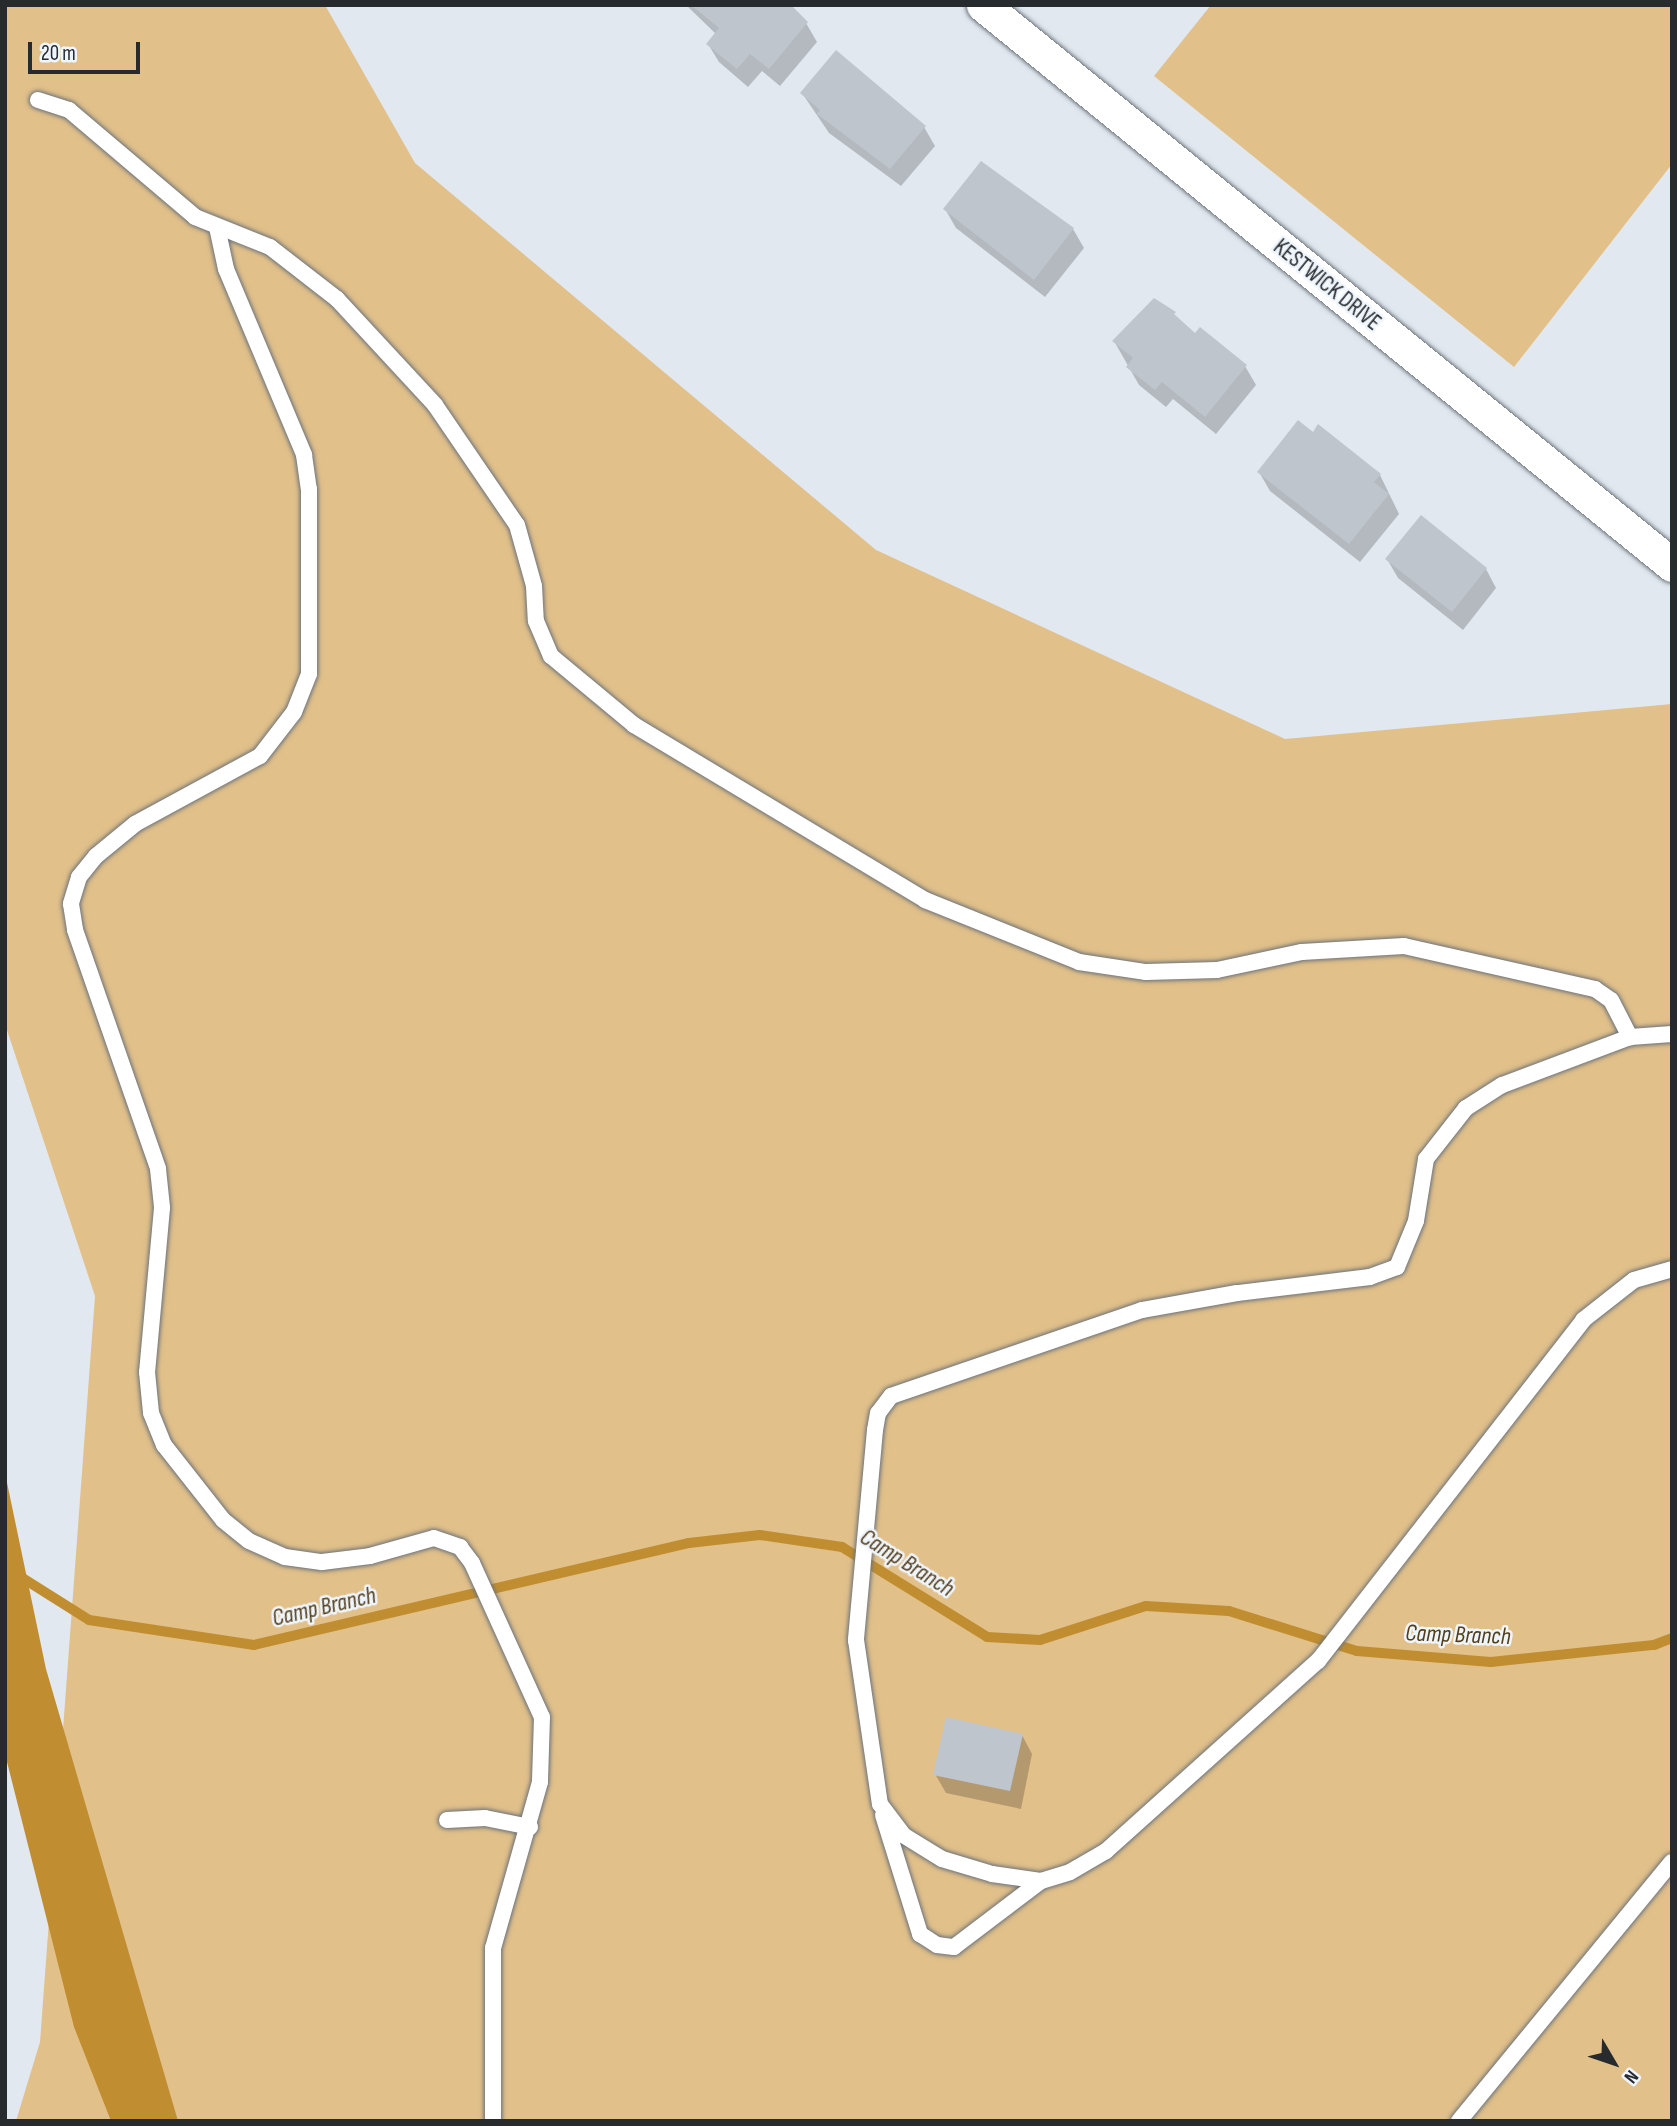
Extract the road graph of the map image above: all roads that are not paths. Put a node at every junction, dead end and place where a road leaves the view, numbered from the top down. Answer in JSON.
{"nodes":[{"id":1,"x":983,"y":5,"type":"edge"},
{"id":2,"x":38,"y":100,"type":"dead end"},
{"id":3,"x":217,"y":227,"type":"junction"},
{"id":4,"x":1672,"y":565,"type":"edge"},
{"id":5,"x":1672,"y":1034,"type":"edge"},
{"id":6,"x":1630,"y":1037,"type":"junction"},
{"id":7,"x":1672,"y":1269,"type":"edge"},
{"id":8,"x":880,"y":1804,"type":"junction"},
{"id":9,"x":447,"y":1820,"type":"dead end"},
{"id":10,"x":530,"y":1827,"type":"junction"},
{"id":11,"x":1672,"y":1862,"type":"edge"},
{"id":12,"x":1041,"y":1881,"type":"junction"},
{"id":13,"x":493,"y":2121,"type":"edge"},
{"id":14,"x":1459,"y":2121,"type":"edge"}],
"edges":[{"from":1,"to":4,"type":"street","name":"KESTWICK DRIVE"},
{"from":2,"to":3,"type":"lane"},
{"from":3,"to":6,"type":"lane"},
{"from":3,"to":10,"type":"lane"},
{"from":5,"to":6,"type":"lane"},
{"from":6,"to":8,"type":"lane"},
{"from":7,"to":12,"type":"lane"},
{"from":8,"to":12,"type":"lane"},
{"from":8,"to":12,"type":"lane"},
{"from":9,"to":10,"type":"lane"},
{"from":10,"to":13,"type":"lane"},
{"from":11,"to":14,"type":"lane"}]}
